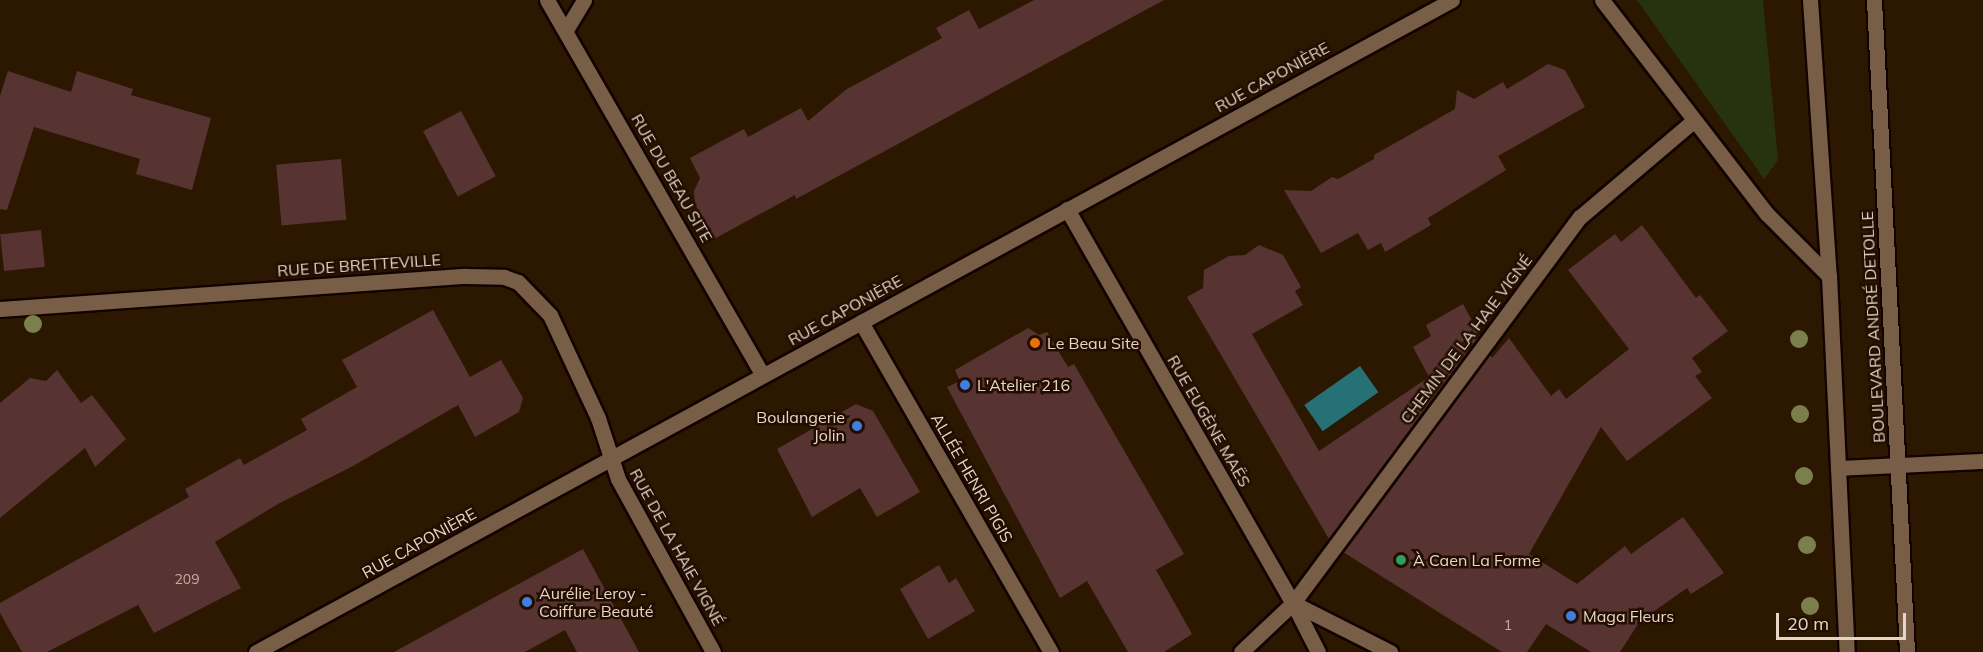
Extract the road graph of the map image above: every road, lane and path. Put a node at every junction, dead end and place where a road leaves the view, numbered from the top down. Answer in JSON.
{"nodes":[{"id":1,"x":548,"y":0,"type":"edge"},
{"id":2,"x":584,"y":0,"type":"edge"},
{"id":3,"x":1452,"y":0,"type":"edge"},
{"id":4,"x":1602,"y":0,"type":"edge"},
{"id":5,"x":1810,"y":0,"type":"edge"},
{"id":6,"x":1874,"y":0,"type":"edge"},
{"id":7,"x":1433,"y":5,"type":"edge"},
{"id":8,"x":566,"y":30,"type":"junction"},
{"id":9,"x":1693,"y":121,"type":"junction"},
{"id":10,"x":1067,"y":209,"type":"junction"},
{"id":11,"x":1829,"y":276,"type":"junction"},
{"id":12,"x":0,"y":309,"type":"edge"},
{"id":13,"x":861,"y":322,"type":"junction"},
{"id":14,"x":763,"y":375,"type":"junction"},
{"id":15,"x":609,"y":459,"type":"junction"},
{"id":16,"x":1983,"y":461,"type":"edge"},
{"id":17,"x":1898,"y":464,"type":"junction"},
{"id":18,"x":1838,"y":468,"type":"junction"},
{"id":19,"x":1293,"y":603,"type":"junction"},
{"id":20,"x":256,"y":652,"type":"edge"},
{"id":21,"x":713,"y":652,"type":"edge"},
{"id":22,"x":1051,"y":652,"type":"edge"},
{"id":23,"x":1241,"y":652,"type":"edge"},
{"id":24,"x":1318,"y":652,"type":"edge"},
{"id":25,"x":1390,"y":652,"type":"edge"},
{"id":26,"x":1847,"y":652,"type":"edge"},
{"id":27,"x":1907,"y":652,"type":"edge"}],
"edges":[{"from":1,"to":8,"type":"street","name":"RUE DU BEAU SITE"},
{"from":2,"to":8,"type":"street"},
{"from":3,"to":7,"type":"street","name":"RUE CAPONIÈRE"},
{"from":4,"to":9,"type":"street"},
{"from":5,"to":11,"type":"street"},
{"from":6,"to":17,"type":"street","name":"BOULEVARD ANDRÉ DETOLLE"},
{"from":7,"to":10,"type":"street","name":"RUE CAPONIÈRE"},
{"from":8,"to":14,"type":"street","name":"RUE DU BEAU SITE"},
{"from":9,"to":11,"type":"street"},
{"from":9,"to":19,"type":"street","name":"CHEMIN DE LA HAIE VIGNÉ"},
{"from":10,"to":13,"type":"street","name":"RUE CAPONIÈRE"},
{"from":10,"to":19,"type":"street","name":"RUE EUGÈNE MAËS"},
{"from":11,"to":18,"type":"street"},
{"from":12,"to":15,"type":"street","name":"RUE DE BRETTEVILLE"},
{"from":13,"to":14,"type":"street","name":"RUE CAPONIÈRE"},
{"from":13,"to":22,"type":"street","name":"ALLÉE HENRI PIGIS"},
{"from":14,"to":15,"type":"street","name":"RUE CAPONIÈRE"},
{"from":15,"to":20,"type":"street","name":"RUE CAPONIÈRE"},
{"from":15,"to":21,"type":"street","name":"RUE DE LA HAIE VIGNÉ"},
{"from":16,"to":17,"type":"street"},
{"from":17,"to":18,"type":"street"},
{"from":17,"to":27,"type":"street","name":"BOULEVARD ANDRÉ DETOLLE"},
{"from":18,"to":26,"type":"street"},
{"from":19,"to":23,"type":"street"},
{"from":19,"to":24,"type":"street","name":"RUE EUGÈNE MAËS"},
{"from":19,"to":25,"type":"street"}]}
